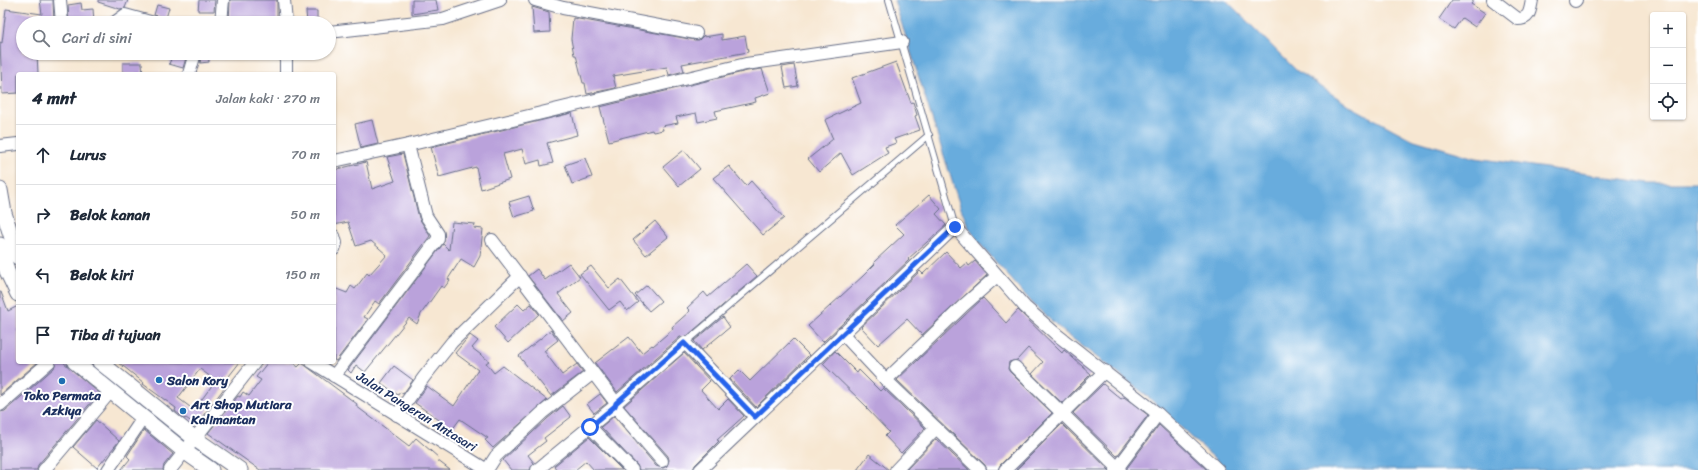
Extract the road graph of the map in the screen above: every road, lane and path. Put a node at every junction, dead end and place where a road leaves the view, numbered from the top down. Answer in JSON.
{"nodes":[{"id":1,"x":60,"y":0,"type":"edge"},
{"id":2,"x":223,"y":0,"type":"edge"},
{"id":3,"x":284,"y":0,"type":"edge"},
{"id":4,"x":500,"y":0,"type":"edge"},
{"id":5,"x":535,"y":0,"type":"edge"},
{"id":6,"x":889,"y":0,"type":"edge"},
{"id":7,"x":1493,"y":0,"type":"edge"},
{"id":8,"x":1532,"y":0,"type":"edge"},
{"id":9,"x":61,"y":16,"type":"edge"},
{"id":10,"x":222,"y":16,"type":"edge"},
{"id":11,"x":285,"y":16,"type":"edge"},
{"id":12,"x":336,"y":31,"type":"edge"},
{"id":13,"x":696,"y":33,"type":"dead end"},
{"id":14,"x":902,"y":42,"type":"junction"},
{"id":15,"x":193,"y":60,"type":"edge"},
{"id":16,"x":286,"y":60,"type":"edge"},
{"id":17,"x":190,"y":72,"type":"edge"},
{"id":18,"x":286,"y":72,"type":"edge"},
{"id":19,"x":929,"y":135,"type":"junction"},
{"id":20,"x":16,"y":144,"type":"edge"},
{"id":21,"x":408,"y":145,"type":"junction"},
{"id":22,"x":0,"y":146,"type":"edge"},
{"id":23,"x":336,"y":161,"type":"edge"},
{"id":24,"x":0,"y":190,"type":"edge"},
{"id":25,"x":955,"y":227,"type":"junction"},
{"id":26,"x":492,"y":240,"type":"dead end"},
{"id":27,"x":0,"y":245,"type":"edge"},
{"id":28,"x":16,"y":251,"type":"edge"},
{"id":29,"x":520,"y":276,"type":"junction"},
{"id":30,"x":997,"y":276,"type":"junction"},
{"id":31,"x":16,"y":290,"type":"edge"},
{"id":32,"x":842,"y":333,"type":"junction"},
{"id":33,"x":684,"y":343,"type":"junction"},
{"id":34,"x":47,"y":364,"type":"edge"},
{"id":35,"x":77,"y":364,"type":"edge"},
{"id":36,"x":102,"y":364,"type":"edge"},
{"id":37,"x":253,"y":364,"type":"edge"},
{"id":38,"x":315,"y":364,"type":"edge"},
{"id":39,"x":1015,"y":367,"type":"dead end"},
{"id":40,"x":1105,"y":371,"type":"junction"},
{"id":41,"x":593,"y":373,"type":"junction"},
{"id":42,"x":334,"y":376,"type":"junction"},
{"id":43,"x":886,"y":380,"type":"junction"},
{"id":44,"x":111,"y":391,"type":"junction"},
{"id":45,"x":616,"y":404,"type":"junction"},
{"id":46,"x":0,"y":405,"type":"edge"},
{"id":47,"x":1062,"y":413,"type":"junction"},
{"id":48,"x":1158,"y":414,"type":"junction"},
{"id":49,"x":397,"y":415,"type":"junction"},
{"id":50,"x":755,"y":417,"type":"junction"},
{"id":51,"x":143,"y":418,"type":"junction"},
{"id":52,"x":590,"y":427,"type":"junction"},
{"id":53,"x":936,"y":428,"type":"junction"},
{"id":54,"x":194,"y":438,"type":"junction"},
{"id":55,"x":184,"y":451,"type":"junction"},
{"id":56,"x":662,"y":461,"type":"dead end"},
{"id":57,"x":1118,"y":469,"type":"edge"},
{"id":58,"x":44,"y":470,"type":"edge"},
{"id":59,"x":108,"y":470,"type":"edge"},
{"id":60,"x":170,"y":470,"type":"edge"},
{"id":61,"x":211,"y":470,"type":"edge"},
{"id":62,"x":240,"y":470,"type":"edge"},
{"id":63,"x":487,"y":470,"type":"edge"},
{"id":64,"x":537,"y":470,"type":"edge"},
{"id":65,"x":632,"y":470,"type":"edge"},
{"id":66,"x":700,"y":470,"type":"edge"},
{"id":67,"x":896,"y":470,"type":"edge"},
{"id":68,"x":980,"y":470,"type":"edge"},
{"id":69,"x":1005,"y":470,"type":"edge"},
{"id":70,"x":1218,"y":470,"type":"edge"}],
"edges":[{"from":1,"to":9,"type":"street"},
{"from":2,"to":10,"type":"street"},
{"from":3,"to":11,"type":"street"},
{"from":4,"to":12,"type":"street"},
{"from":5,"to":13,"type":"street"},
{"from":6,"to":14,"type":"lane"},
{"from":7,"to":8,"type":"street"},
{"from":14,"to":19,"type":"lane"},
{"from":14,"to":21,"type":"street"},
{"from":15,"to":17,"type":"street"},
{"from":16,"to":18,"type":"street"},
{"from":19,"to":25,"type":"lane"},
{"from":19,"to":33,"type":"lane"},
{"from":20,"to":22,"type":"street"},
{"from":21,"to":23,"type":"street"},
{"from":21,"to":42,"type":"street"},
{"from":24,"to":28,"type":"street"},
{"from":25,"to":30,"type":"street"},
{"from":25,"to":32,"type":"street"},
{"from":26,"to":29,"type":"street"},
{"from":27,"to":31,"type":"street"},
{"from":29,"to":41,"type":"street"},
{"from":29,"to":49,"type":"street"},
{"from":30,"to":40,"type":"street"},
{"from":30,"to":43,"type":"street"},
{"from":32,"to":43,"type":"street"},
{"from":32,"to":50,"type":"street"},
{"from":33,"to":45,"type":"street"},
{"from":33,"to":50,"type":"street"},
{"from":34,"to":46,"type":"street"},
{"from":35,"to":44,"type":"street"},
{"from":36,"to":54,"type":"street"},
{"from":37,"to":54,"type":"street"},
{"from":38,"to":42,"type":"street","name":"Jalan Pangeran Antasari"},
{"from":39,"to":47,"type":"street"},
{"from":40,"to":47,"type":"street"},
{"from":40,"to":48,"type":"street"},
{"from":41,"to":45,"type":"street"},
{"from":41,"to":63,"type":"street"},
{"from":42,"to":49,"type":"street","name":"Jalan Pangeran Antasari"},
{"from":43,"to":53,"type":"street"},
{"from":44,"to":51,"type":"street"},
{"from":44,"to":58,"type":"street"},
{"from":45,"to":52,"type":"street"},
{"from":45,"to":56,"type":"street"},
{"from":47,"to":57,"type":"street"},
{"from":47,"to":69,"type":"street"},
{"from":48,"to":57,"type":"street"},
{"from":48,"to":70,"type":"street"},
{"from":49,"to":63,"type":"street","name":"Jalan Pangeran Antasari"},
{"from":50,"to":66,"type":"street"},
{"from":51,"to":55,"type":"street"},
{"from":51,"to":59,"type":"street"},
{"from":52,"to":64,"type":"street"},
{"from":52,"to":65,"type":"street"},
{"from":53,"to":67,"type":"street"},
{"from":53,"to":68,"type":"street"},
{"from":54,"to":55,"type":"street"},
{"from":54,"to":62,"type":"street"},
{"from":55,"to":60,"type":"street"},
{"from":55,"to":61,"type":"street"}]}
